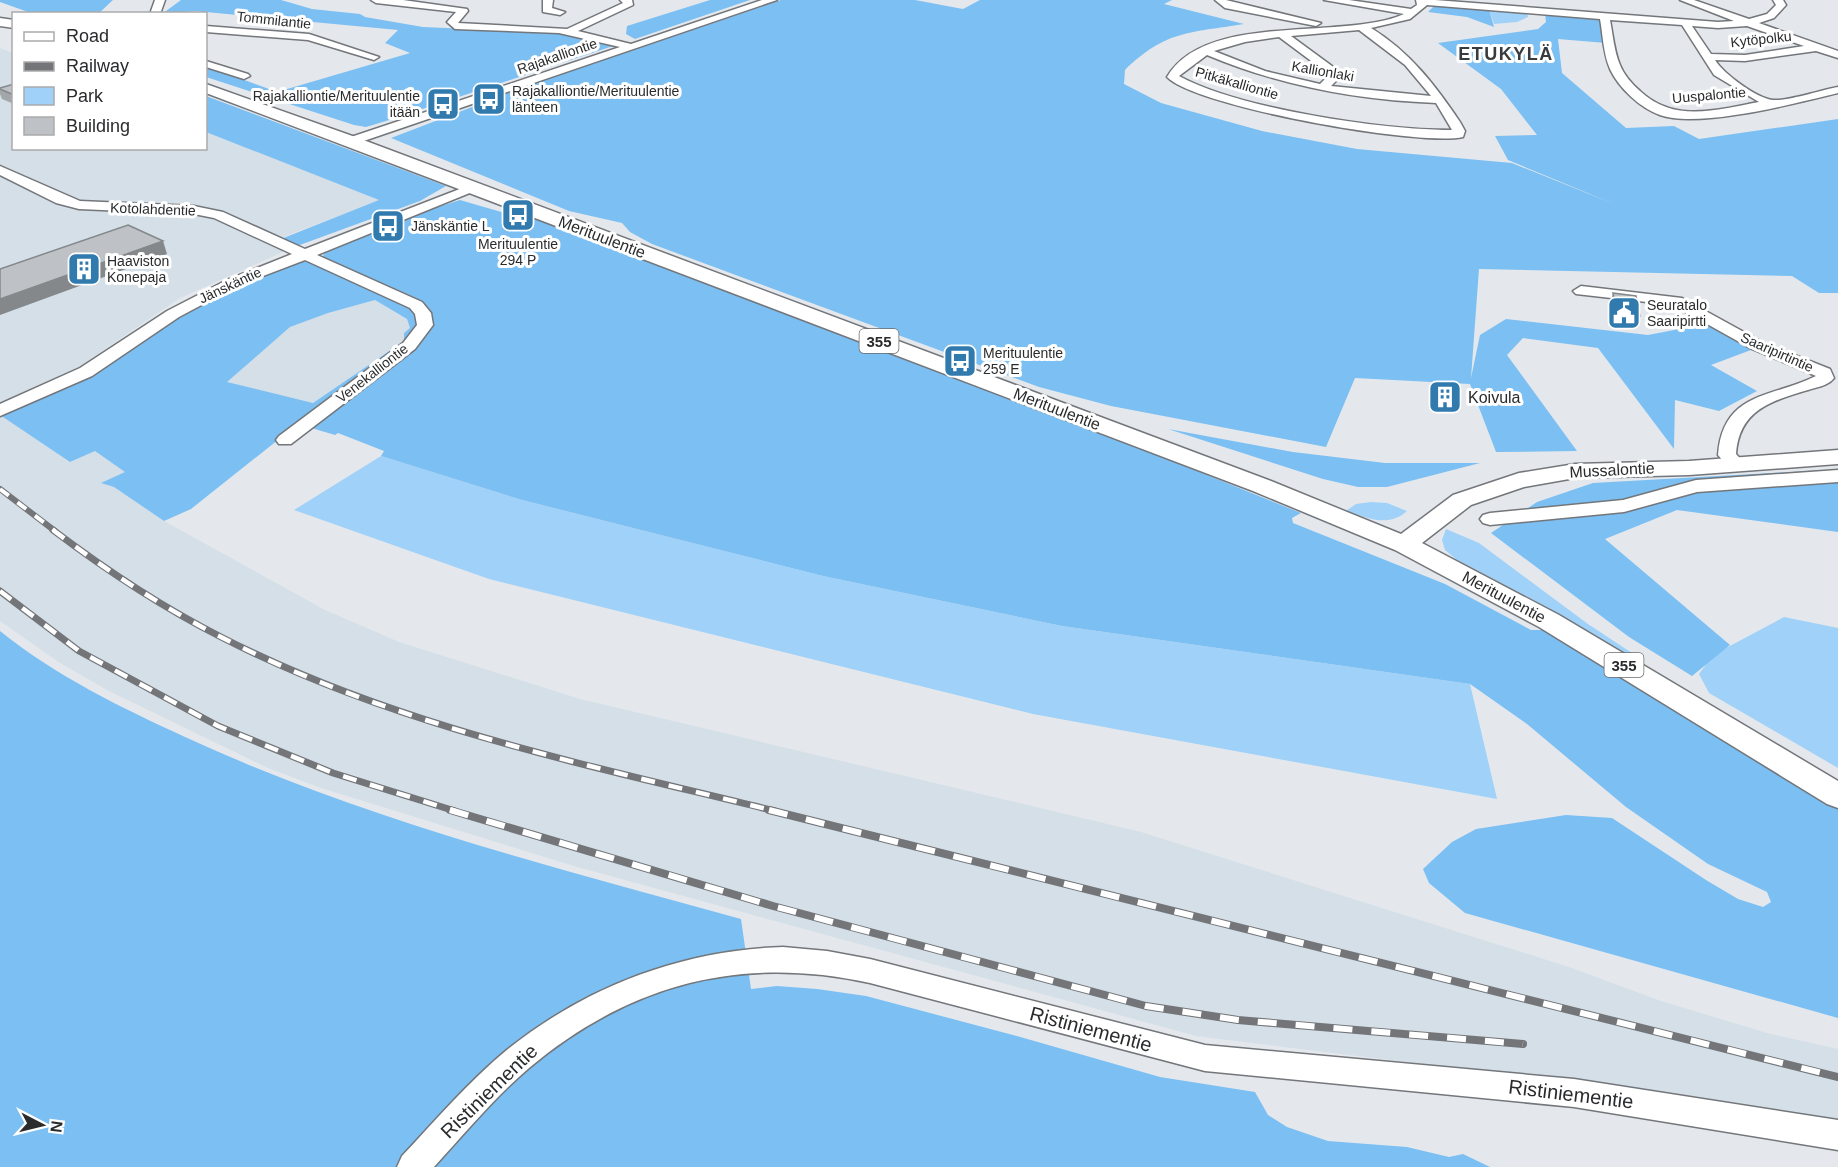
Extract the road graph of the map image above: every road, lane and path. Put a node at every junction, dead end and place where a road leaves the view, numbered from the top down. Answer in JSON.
{"nodes":[{"id":1,"x":376,"y":0,"type":"edge"},
{"id":2,"x":548,"y":0,"type":"edge"},
{"id":3,"x":625,"y":0,"type":"edge"},
{"id":4,"x":772,"y":0,"type":"edge"},
{"id":5,"x":1220,"y":0,"type":"edge"},
{"id":6,"x":1329,"y":0,"type":"edge"},
{"id":7,"x":1685,"y":0,"type":"edge"},
{"id":8,"x":1778,"y":0,"type":"edge"},
{"id":9,"x":1422,"y":1,"type":"edge"},
{"id":10,"x":560,"y":12,"type":"dead end"},
{"id":11,"x":1416,"y":13,"type":"junction"},
{"id":12,"x":1605,"y":17,"type":"junction"},
{"id":13,"x":1746,"y":22,"type":"junction"},
{"id":14,"x":1686,"y":24,"type":"junction"},
{"id":15,"x":1360,"y":26,"type":"junction"},
{"id":16,"x":1332,"y":28,"type":"junction"},
{"id":17,"x":208,"y":30,"type":"edge"},
{"id":18,"x":570,"y":31,"type":"junction"},
{"id":19,"x":1281,"y":33,"type":"junction"},
{"id":20,"x":1838,"y":45,"type":"edge"},
{"id":21,"x":632,"y":47,"type":"junction"},
{"id":22,"x":1819,"y":48,"type":"junction"},
{"id":23,"x":1205,"y":51,"type":"junction"},
{"id":24,"x":1838,"y":55,"type":"edge"},
{"id":25,"x":374,"y":57,"type":"dead end"},
{"id":26,"x":1707,"y":57,"type":"junction"},
{"id":27,"x":207,"y":64,"type":"edge"},
{"id":28,"x":244,"y":76,"type":"dead end"},
{"id":29,"x":1324,"y":87,"type":"junction"},
{"id":30,"x":207,"y":88,"type":"edge"},
{"id":31,"x":1838,"y":90,"type":"edge"},
{"id":32,"x":1440,"y":100,"type":"junction"},
{"id":33,"x":1771,"y":104,"type":"junction"},
{"id":34,"x":352,"y":141,"type":"junction"},
{"id":35,"x":0,"y":170,"type":"edge"},
{"id":36,"x":475,"y":188,"type":"junction"},
{"id":37,"x":304,"y":254,"type":"junction"},
{"id":38,"x":1581,"y":291,"type":"dead end"},
{"id":39,"x":1831,"y":374,"type":"edge"},
{"id":40,"x":0,"y":411,"type":"edge"},
{"id":41,"x":285,"y":440,"type":"dead end"},
{"id":42,"x":1838,"y":457,"type":"edge"},
{"id":43,"x":1737,"y":465,"type":"junction"},
{"id":44,"x":1838,"y":476,"type":"edge"},
{"id":45,"x":1490,"y":519,"type":"dead end"},
{"id":46,"x":1404,"y":544,"type":"junction"},
{"id":47,"x":1838,"y":796,"type":"edge"},
{"id":48,"x":1838,"y":1135,"type":"edge"},
{"id":49,"x":413,"y":1167,"type":"edge"}],
"edges":[{"from":1,"to":18,"type":"street"},
{"from":2,"to":10,"type":"street"},
{"from":3,"to":18,"type":"street"},
{"from":4,"to":21,"type":"street","name":"Rajakalliontie"},
{"from":5,"to":16,"type":"street"},
{"from":6,"to":11,"type":"street"},
{"from":7,"to":13,"type":"street"},
{"from":8,"to":13,"type":"street"},
{"from":9,"to":11,"type":"street"},
{"from":9,"to":12,"type":"street"},
{"from":11,"to":15,"type":"street","name":"Pitkäkalliontie"},
{"from":12,"to":14,"type":"street"},
{"from":12,"to":33,"type":"street","name":"Uuspalontie"},
{"from":13,"to":14,"type":"street"},
{"from":13,"to":22,"type":"street"},
{"from":14,"to":26,"type":"street"},
{"from":15,"to":16,"type":"street","name":"Pitkäkalliontie"},
{"from":15,"to":32,"type":"street"},
{"from":16,"to":19,"type":"street","name":"Pitkäkalliontie"},
{"from":17,"to":25,"type":"street","name":"Tommilantie"},
{"from":18,"to":21,"type":"street"},
{"from":19,"to":23,"type":"street","name":"Pitkäkalliontie"},
{"from":19,"to":29,"type":"street"},
{"from":20,"to":22,"type":"street","name":"Kytöpolku"},
{"from":21,"to":34,"type":"street","name":"Rajakalliontie"},
{"from":22,"to":24,"type":"street"},
{"from":22,"to":26,"type":"street","name":"Kytöpolku"},
{"from":23,"to":29,"type":"street","name":"Kallionlaki"},
{"from":23,"to":32,"type":"street","name":"Pitkäkalliontie"},
{"from":26,"to":33,"type":"street"},
{"from":27,"to":28,"type":"street"},
{"from":29,"to":32,"type":"street","name":"Kallionlaki"},
{"from":30,"to":34,"type":"main road","name":"Merituulentie","number":"355"},
{"from":31,"to":33,"type":"street","name":"Uuspalontie"},
{"from":34,"to":36,"type":"main road","name":"Merituulentie","number":"355"},
{"from":35,"to":37,"type":"street","name":"Kotolahdentie"},
{"from":36,"to":37,"type":"street","name":"Jänskäntie"},
{"from":36,"to":46,"type":"main road","name":"Merituulentie","number":"355"},
{"from":37,"to":40,"type":"street","name":"Jänskäntie"},
{"from":37,"to":41,"type":"street","name":"Venekalliontie"},
{"from":38,"to":39,"type":"street","name":"Saaripirtintie"},
{"from":39,"to":43,"type":"street","name":"Saaripirtintie"},
{"from":42,"to":43,"type":"main road","name":"Mussalontie"},
{"from":43,"to":46,"type":"main road","name":"Mussalontie"},
{"from":44,"to":45,"type":"street"},
{"from":46,"to":47,"type":"main road","name":"Merituulentie","number":"355"},
{"from":48,"to":49,"type":"street","name":"Ristiniementie"}]}
